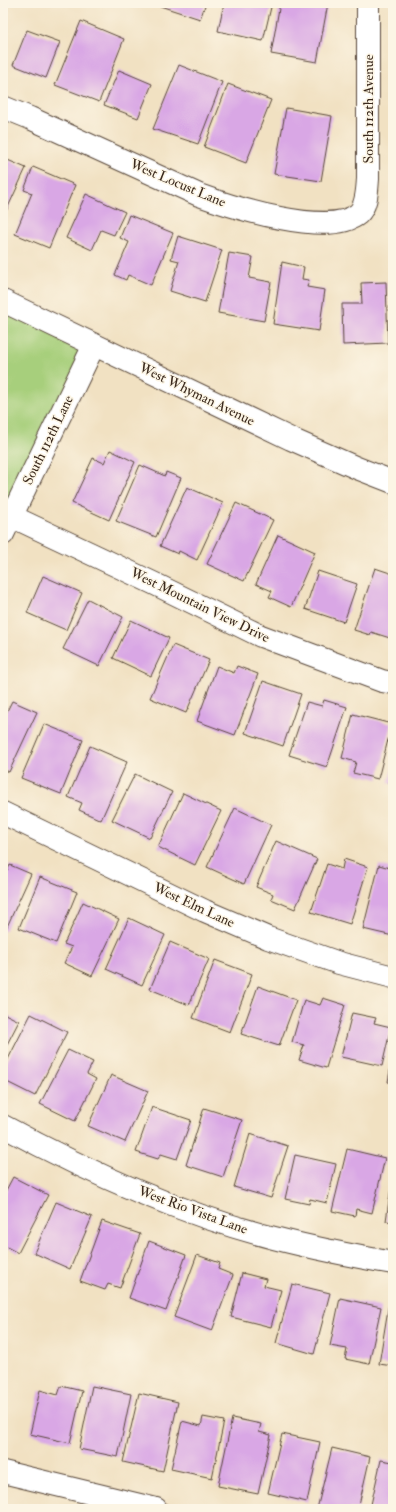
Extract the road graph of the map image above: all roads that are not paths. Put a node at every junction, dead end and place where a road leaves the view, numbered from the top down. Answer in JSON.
{"nodes":[{"id":1,"x":368,"y":3,"type":"edge"},
{"id":2,"x":3,"y":107,"type":"edge"},
{"id":3,"x":359,"y":213,"type":"joint"},
{"id":4,"x":3,"y":301,"type":"edge"},
{"id":5,"x":94,"y":345,"type":"junction"},
{"id":6,"x":393,"y":482,"type":"edge"},
{"id":7,"x":7,"y":525,"type":"edge"},
{"id":8,"x":393,"y":683,"type":"edge"},
{"id":9,"x":3,"y":813,"type":"edge"},
{"id":10,"x":393,"y":977,"type":"edge"},
{"id":11,"x":3,"y":1126,"type":"edge"},
{"id":12,"x":393,"y":1263,"type":"edge"},
{"id":13,"x":3,"y":1472,"type":"edge"},
{"id":14,"x":156,"y":1509,"type":"edge"}],
"edges":[{"from":1,"to":3,"type":"street","name":"South 112th Avenue"},
{"from":2,"to":3,"type":"street","name":"West Locust Lane"},
{"from":4,"to":5,"type":"street","name":"West Whyman Avenue"},
{"from":5,"to":6,"type":"street","name":"West Whyman Avenue"},
{"from":5,"to":7,"type":"street","name":"South 112th Lane"},
{"from":7,"to":8,"type":"street","name":"West Mountain View Drive"},
{"from":9,"to":10,"type":"street","name":"West Elm Lane"},
{"from":11,"to":12,"type":"street","name":"West Rio Vista Lane"},
{"from":13,"to":14,"type":"street"}]}
